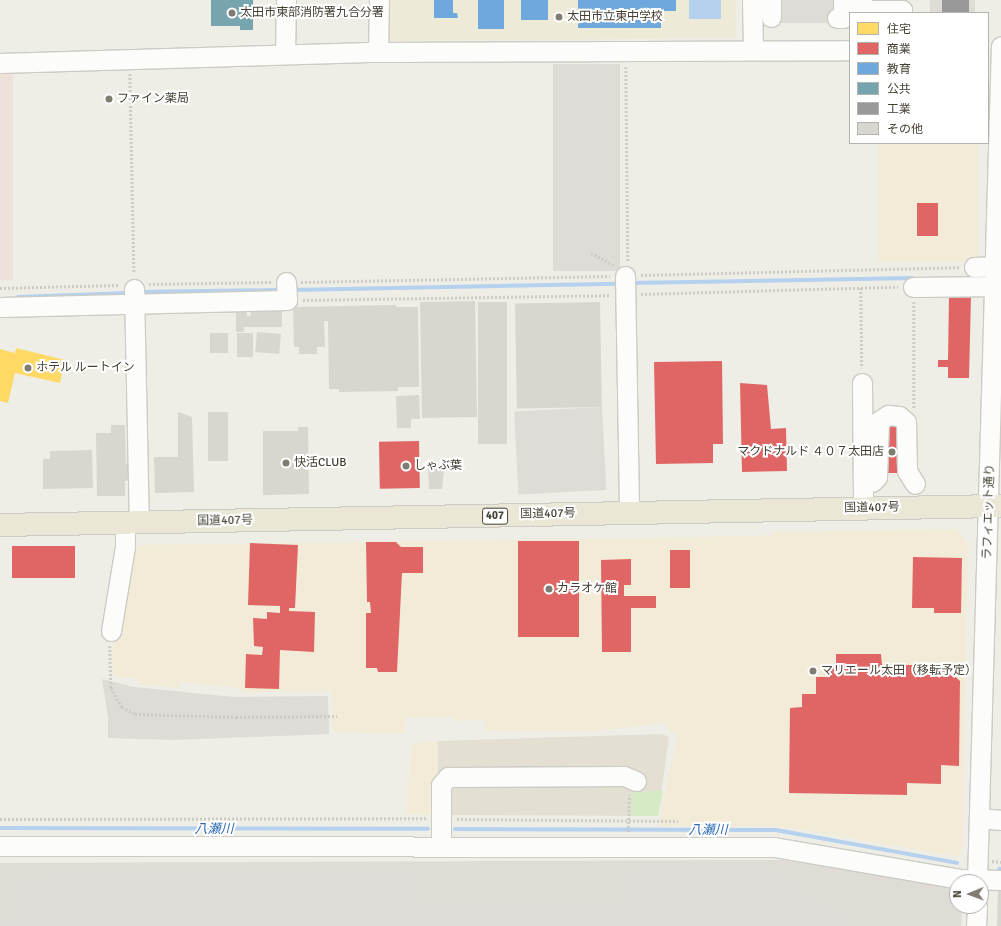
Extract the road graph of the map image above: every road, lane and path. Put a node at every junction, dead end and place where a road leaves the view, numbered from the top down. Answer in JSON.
{"nodes":[{"id":1,"x":286,"y":0,"type":"edge"},
{"id":2,"x":379,"y":0,"type":"edge"},
{"id":3,"x":842,"y":0,"type":"edge"},
{"id":4,"x":853,"y":0,"type":"edge"},
{"id":5,"x":862,"y":0,"type":"edge"},
{"id":6,"x":752,"y":2,"type":"edge"},
{"id":7,"x":902,"y":12,"type":"edge"},
{"id":8,"x":844,"y":15,"type":"edge"},
{"id":9,"x":1001,"y":46,"type":"edge"},
{"id":10,"x":753,"y":49,"type":"junction"},
{"id":11,"x":989,"y":49,"type":"edge"},
{"id":12,"x":1001,"y":49,"type":"edge"},
{"id":13,"x":849,"y":50,"type":"edge"},
{"id":14,"x":378,"y":52,"type":"junction"},
{"id":15,"x":284,"y":54,"type":"junction"},
{"id":16,"x":130,"y":60,"type":"junction"},
{"id":17,"x":624,"y":60,"type":"dead end"},
{"id":18,"x":0,"y":63,"type":"edge"},
{"id":19,"x":591,"y":254,"type":"dead end"},
{"id":20,"x":974,"y":267,"type":"joint"},
{"id":21,"x":998,"y":267,"type":"edge"},
{"id":22,"x":625,"y":285,"type":"junction"},
{"id":23,"x":998,"y":286,"type":"edge"},
{"id":24,"x":914,"y":287,"type":"junction"},
{"id":25,"x":0,"y":288,"type":"edge"},
{"id":26,"x":861,"y":288,"type":"junction"},
{"id":27,"x":286,"y":291,"type":"junction"},
{"id":28,"x":134,"y":294,"type":"junction"},
{"id":29,"x":0,"y":307,"type":"edge"},
{"id":30,"x":862,"y":383,"type":"joint"},
{"id":31,"x":915,"y":414,"type":"dead end"},
{"id":32,"x":872,"y":482,"type":"dead end"},
{"id":33,"x":915,"y":484,"type":"dead end"},
{"id":34,"x":995,"y":506,"type":"edge"},
{"id":35,"x":863,"y":508,"type":"junction"},
{"id":36,"x":629,"y":513,"type":"junction"},
{"id":37,"x":132,"y":523,"type":"junction"},
{"id":38,"x":0,"y":525,"type":"edge"},
{"id":39,"x":111,"y":630,"type":"joint"},
{"id":40,"x":337,"y":716,"type":"dead end"},
{"id":41,"x":633,"y":785,"type":"joint"},
{"id":42,"x":441,"y":818,"type":"junction"},
{"id":43,"x":979,"y":818,"type":"junction"},
{"id":44,"x":0,"y":819,"type":"edge"},
{"id":45,"x":628,"y":820,"type":"junction"},
{"id":46,"x":1001,"y":820,"type":"edge"},
{"id":47,"x":678,"y":821,"type":"dead end"},
{"id":48,"x":628,"y":824,"type":"dead end"},
{"id":49,"x":0,"y":846,"type":"edge"},
{"id":50,"x":441,"y":847,"type":"junction"},
{"id":51,"x":978,"y":874,"type":"edge"},
{"id":52,"x":949,"y":877,"type":"edge"},
{"id":53,"x":1001,"y":880,"type":"edge"},
{"id":54,"x":989,"y":881,"type":"edge"},
{"id":55,"x":977,"y":914,"type":"edge"},
{"id":56,"x":976,"y":926,"type":"edge"}],
"edges":[{"from":1,"to":15,"type":"street"},
{"from":2,"to":14,"type":"street"},
{"from":3,"to":8,"type":"street"},
{"from":4,"to":8,"type":"street"},
{"from":5,"to":7,"type":"street"},
{"from":6,"to":10,"type":"street"},
{"from":9,"to":12,"type":"street","name":"ラフィエット通り"},
{"from":10,"to":13,"type":"street"},
{"from":10,"to":14,"type":"street"},
{"from":11,"to":12,"type":"street"},
{"from":12,"to":21,"type":"street","name":"ラフィエット通り"},
{"from":14,"to":15,"type":"street"},
{"from":15,"to":16,"type":"street"},
{"from":16,"to":18,"type":"street"},
{"from":16,"to":28,"type":"path"},
{"from":17,"to":22,"type":"path"},
{"from":19,"to":22,"type":"path"},
{"from":20,"to":21,"type":"street"},
{"from":20,"to":22,"type":"path"},
{"from":21,"to":23,"type":"street","name":"ラフィエット通り"},
{"from":22,"to":26,"type":"path"},
{"from":22,"to":27,"type":"path"},
{"from":22,"to":27,"type":"path"},
{"from":22,"to":36,"type":"street"},
{"from":23,"to":24,"type":"street"},
{"from":23,"to":34,"type":"street","name":"ラフィエット通り"},
{"from":24,"to":26,"type":"path"},
{"from":24,"to":31,"type":"path"},
{"from":25,"to":28,"type":"path"},
{"from":26,"to":30,"type":"path"},
{"from":27,"to":28,"type":"street"},
{"from":27,"to":28,"type":"path"},
{"from":28,"to":29,"type":"street"},
{"from":28,"to":37,"type":"street"},
{"from":30,"to":35,"type":"street"},
{"from":32,"to":33,"type":"street"},
{"from":34,"to":35,"type":"highway","name":"国道407号","number":"407"},
{"from":34,"to":43,"type":"street","name":"ラフィエット通り"},
{"from":35,"to":36,"type":"highway","name":"国道407号","number":"407"},
{"from":36,"to":37,"type":"highway","name":"国道407号","number":"407"},
{"from":37,"to":38,"type":"highway","name":"国道407号","number":"407"},
{"from":37,"to":39,"type":"street"},
{"from":39,"to":40,"type":"path"},
{"from":41,"to":42,"type":"street"},
{"from":41,"to":45,"type":"path"},
{"from":42,"to":44,"type":"path"},
{"from":42,"to":45,"type":"path"},
{"from":42,"to":50,"type":"street"},
{"from":43,"to":46,"type":"street"},
{"from":43,"to":51,"type":"street","name":"ラフィエット通り"},
{"from":45,"to":47,"type":"path"},
{"from":45,"to":48,"type":"path"},
{"from":49,"to":50,"type":"street"},
{"from":50,"to":52,"type":"street"},
{"from":53,"to":54,"type":"street"},
{"from":55,"to":56,"type":"street"}]}
